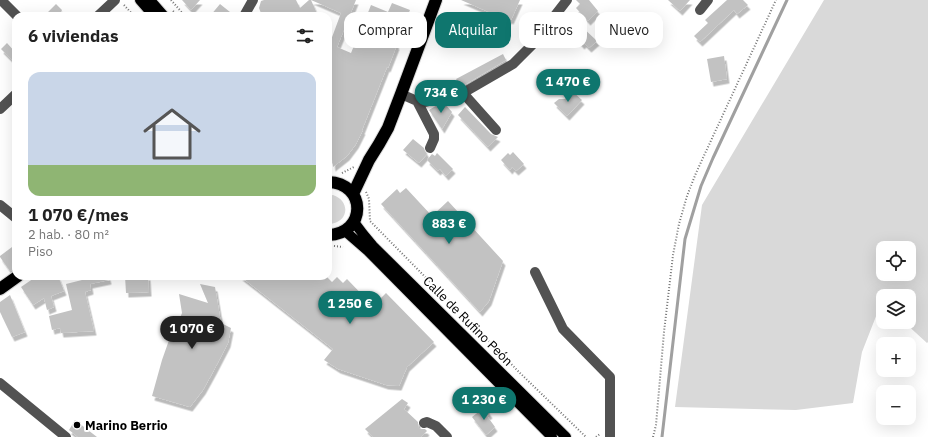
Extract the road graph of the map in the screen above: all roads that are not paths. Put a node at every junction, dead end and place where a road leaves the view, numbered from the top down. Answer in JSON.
{"nodes":[{"id":1,"x":1,"y":0,"type":"edge"},
{"id":2,"x":114,"y":0,"type":"edge"},
{"id":3,"x":140,"y":0,"type":"edge"},
{"id":4,"x":150,"y":0,"type":"edge"},
{"id":5,"x":253,"y":0,"type":"edge"},
{"id":6,"x":436,"y":0,"type":"edge"},
{"id":7,"x":567,"y":0,"type":"edge"},
{"id":8,"x":708,"y":0,"type":"edge"},
{"id":9,"x":700,"y":10,"type":"dead end"},
{"id":10,"x":12,"y":12,"type":"edge"},
{"id":11,"x":102,"y":12,"type":"edge"},
{"id":12,"x":150,"y":12,"type":"edge"},
{"id":13,"x":160,"y":12,"type":"edge"},
{"id":14,"x":246,"y":12,"type":"edge"},
{"id":15,"x":401,"y":94,"type":"junction"},
{"id":16,"x":463,"y":94,"type":"junction"},
{"id":17,"x":12,"y":98,"type":"edge"},
{"id":18,"x":417,"y":101,"type":"junction"},
{"id":19,"x":0,"y":109,"type":"edge"},
{"id":20,"x":496,"y":130,"type":"dead end"},
{"id":21,"x":430,"y":148,"type":"dead end"},
{"id":22,"x":369,"y":160,"type":"junction"},
{"id":23,"x":339,"y":178,"type":"junction"},
{"id":24,"x":332,"y":182,"type":"edge"},
{"id":25,"x":353,"y":194,"type":"junction"},
{"id":26,"x":0,"y":205,"type":"edge"},
{"id":27,"x":12,"y":215,"type":"edge"},
{"id":28,"x":350,"y":226,"type":"junction"},
{"id":29,"x":332,"y":235,"type":"edge"},
{"id":30,"x":535,"y":272,"type":"dead end"},
{"id":31,"x":12,"y":280,"type":"edge"},
{"id":32,"x":0,"y":289,"type":"edge"},
{"id":33,"x":0,"y":383,"type":"edge"},
{"id":34,"x":424,"y":423,"type":"dead end"},
{"id":35,"x":610,"y":435,"type":"edge"},
{"id":36,"x":66,"y":437,"type":"edge"},
{"id":37,"x":447,"y":437,"type":"edge"},
{"id":38,"x":552,"y":437,"type":"edge"},
{"id":39,"x":566,"y":437,"type":"edge"}],
"edges":[{"from":1,"to":10,"type":"street"},
{"from":2,"to":11,"type":"street"},
{"from":3,"to":12,"type":"main road"},
{"from":4,"to":13,"type":"main road"},
{"from":5,"to":14,"type":"street"},
{"from":6,"to":15,"type":"highway"},
{"from":7,"to":16,"type":"street"},
{"from":8,"to":9,"type":"street"},
{"from":15,"to":18,"type":"street"},
{"from":15,"to":22,"type":"highway"},
{"from":16,"to":18,"type":"street"},
{"from":16,"to":20,"type":"street"},
{"from":17,"to":19,"type":"street"},
{"from":18,"to":21,"type":"street"},
{"from":22,"to":23,"type":"highway"},
{"from":22,"to":25,"type":"highway"},
{"from":23,"to":24,"type":"highway"},
{"from":23,"to":25,"type":"highway"},
{"from":25,"to":28,"type":"highway"},
{"from":26,"to":27,"type":"street"},
{"from":28,"to":29,"type":"highway"},
{"from":28,"to":38,"type":"main road","name":"Calle de Rufino Peón"},
{"from":28,"to":39,"type":"main road","name":"Calle de Rufino Peón"},
{"from":30,"to":35,"type":"street"},
{"from":31,"to":32,"type":"highway"},
{"from":33,"to":36,"type":"street"},
{"from":34,"to":37,"type":"street"}]}
